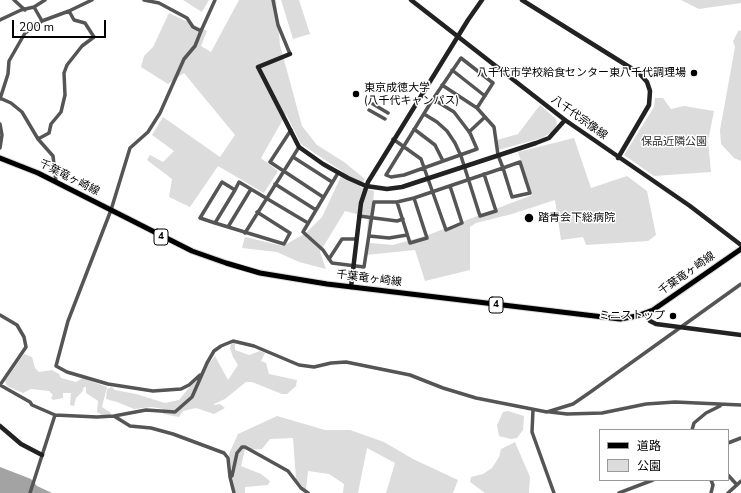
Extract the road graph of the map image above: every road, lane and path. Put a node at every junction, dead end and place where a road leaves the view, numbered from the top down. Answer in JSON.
{"nodes":[{"id":1,"x":14,"y":0,"type":"edge"},
{"id":2,"x":45,"y":0,"type":"edge"},
{"id":3,"x":92,"y":0,"type":"edge"},
{"id":4,"x":144,"y":0,"type":"edge"},
{"id":5,"x":215,"y":0,"type":"edge"},
{"id":6,"x":273,"y":0,"type":"edge"},
{"id":7,"x":412,"y":0,"type":"edge"},
{"id":8,"x":482,"y":0,"type":"edge"},
{"id":9,"x":522,"y":0,"type":"edge"},
{"id":10,"x":34,"y":7,"type":"junction"},
{"id":11,"x":24,"y":10,"type":"junction"},
{"id":12,"x":69,"y":12,"type":"junction"},
{"id":13,"x":0,"y":20,"type":"edge"},
{"id":14,"x":42,"y":20,"type":"junction"},
{"id":15,"x":201,"y":31,"type":"junction"},
{"id":16,"x":458,"y":36,"type":"junction"},
{"id":17,"x":290,"y":54,"type":"joint"},
{"id":18,"x":452,"y":70,"type":"junction"},
{"id":19,"x":442,"y":85,"type":"junction"},
{"id":20,"x":1,"y":86,"type":"edge"},
{"id":21,"x":485,"y":96,"type":"junction"},
{"id":22,"x":0,"y":98,"type":"edge"},
{"id":23,"x":433,"y":99,"type":"junction"},
{"id":24,"x":373,"y":104,"type":"dead end"},
{"id":25,"x":477,"y":108,"type":"junction"},
{"id":26,"x":369,"y":110,"type":"dead end"},
{"id":27,"x":388,"y":113,"type":"dead end"},
{"id":28,"x":424,"y":114,"type":"junction"},
{"id":29,"x":485,"y":117,"type":"junction"},
{"id":30,"x":385,"y":119,"type":"dead end"},
{"id":31,"x":565,"y":120,"type":"junction"},
{"id":32,"x":0,"y":124,"type":"edge"},
{"id":33,"x":414,"y":129,"type":"junction"},
{"id":34,"x":291,"y":130,"type":"junction"},
{"id":35,"x":469,"y":132,"type":"junction"},
{"id":36,"x":38,"y":139,"type":"junction"},
{"id":37,"x":393,"y":139,"type":"junction"},
{"id":38,"x":403,"y":146,"type":"junction"},
{"id":39,"x":299,"y":147,"type":"junction"},
{"id":40,"x":0,"y":148,"type":"edge"},
{"id":41,"x":498,"y":155,"type":"junction"},
{"id":42,"x":461,"y":156,"type":"junction"},
{"id":43,"x":292,"y":157,"type":"junction"},
{"id":44,"x":0,"y":158,"type":"edge"},
{"id":45,"x":618,"y":158,"type":"junction"},
{"id":46,"x":443,"y":161,"type":"junction"},
{"id":47,"x":425,"y":167,"type":"junction"},
{"id":48,"x":464,"y":167,"type":"junction"},
{"id":49,"x":503,"y":168,"type":"junction"},
{"id":50,"x":284,"y":171,"type":"junction"},
{"id":51,"x":338,"y":173,"type":"junction"},
{"id":52,"x":484,"y":174,"type":"junction"},
{"id":53,"x":429,"y":178,"type":"junction"},
{"id":54,"x":468,"y":180,"type":"junction"},
{"id":55,"x":56,"y":182,"type":"junction"},
{"id":56,"x":332,"y":182,"type":"junction"},
{"id":57,"x":275,"y":184,"type":"junction"},
{"id":58,"x":366,"y":186,"type":"junction"},
{"id":59,"x":450,"y":186,"type":"junction"},
{"id":60,"x":251,"y":189,"type":"junction"},
{"id":61,"x":235,"y":190,"type":"junction"},
{"id":62,"x":434,"y":192,"type":"junction"},
{"id":63,"x":323,"y":197,"type":"junction"},
{"id":64,"x":266,"y":198,"type":"junction"},
{"id":65,"x":414,"y":198,"type":"junction"},
{"id":66,"x":397,"y":202,"type":"junction"},
{"id":67,"x":111,"y":210,"type":"junction"},
{"id":68,"x":316,"y":210,"type":"junction"},
{"id":69,"x":258,"y":212,"type":"junction"},
{"id":70,"x":359,"y":216,"type":"junction"},
{"id":71,"x":372,"y":219,"type":"junction"},
{"id":72,"x":403,"y":219,"type":"junction"},
{"id":73,"x":215,"y":222,"type":"junction"},
{"id":74,"x":308,"y":223,"type":"junction"},
{"id":75,"x":228,"y":227,"type":"junction"},
{"id":76,"x":245,"y":233,"type":"junction"},
{"id":77,"x":407,"y":235,"type":"junction"},
{"id":78,"x":369,"y":236,"type":"junction"},
{"id":79,"x":356,"y":239,"type":"junction"},
{"id":80,"x":741,"y":245,"type":"edge"},
{"id":81,"x":741,"y":249,"type":"edge"},
{"id":82,"x":329,"y":259,"type":"junction"},
{"id":83,"x":352,"y":266,"type":"junction"},
{"id":84,"x":741,"y":284,"type":"edge"},
{"id":85,"x":351,"y":287,"type":"junction"},
{"id":86,"x":645,"y":313,"type":"junction"},
{"id":87,"x":0,"y":315,"type":"edge"},
{"id":88,"x":680,"y":327,"type":"junction"},
{"id":89,"x":741,"y":335,"type":"edge"},
{"id":90,"x":203,"y":371,"type":"junction"},
{"id":91,"x":0,"y":385,"type":"edge"},
{"id":92,"x":722,"y":405,"type":"junction"},
{"id":93,"x":741,"y":405,"type":"edge"},
{"id":94,"x":533,"y":410,"type":"junction"},
{"id":95,"x":547,"y":412,"type":"junction"},
{"id":96,"x":55,"y":415,"type":"junction"},
{"id":97,"x":114,"y":416,"type":"junction"},
{"id":98,"x":0,"y":426,"type":"edge"},
{"id":99,"x":692,"y":429,"type":"edge"},
{"id":100,"x":741,"y":438,"type":"edge"},
{"id":101,"x":729,"y":443,"type":"edge"},
{"id":102,"x":42,"y":455,"type":"junction"},
{"id":103,"x":729,"y":476,"type":"edge"},
{"id":104,"x":230,"y":477,"type":"junction"},
{"id":105,"x":650,"y":481,"type":"edge"},
{"id":106,"x":711,"y":481,"type":"edge"},
{"id":107,"x":741,"y":481,"type":"edge"},
{"id":108,"x":737,"y":485,"type":"junction"},
{"id":109,"x":30,"y":493,"type":"edge"},
{"id":110,"x":234,"y":493,"type":"edge"},
{"id":111,"x":308,"y":493,"type":"edge"},
{"id":112,"x":554,"y":493,"type":"edge"},
{"id":113,"x":619,"y":493,"type":"edge"},
{"id":114,"x":711,"y":493,"type":"edge"},
{"id":115,"x":728,"y":493,"type":"edge"}],
"edges":[{"from":1,"to":11,"type":"street"},
{"from":2,"to":10,"type":"street"},
{"from":3,"to":12,"type":"street"},
{"from":4,"to":15,"type":"street"},
{"from":5,"to":15,"type":"street"},
{"from":6,"to":17,"type":"street"},
{"from":7,"to":16,"type":"street","name":"八千代宗像線"},
{"from":8,"to":16,"type":"street"},
{"from":9,"to":45,"type":"street"},
{"from":10,"to":11,"type":"street"},
{"from":10,"to":14,"type":"street"},
{"from":11,"to":13,"type":"street"},
{"from":12,"to":14,"type":"street"},
{"from":12,"to":36,"type":"street"},
{"from":14,"to":20,"type":"street"},
{"from":15,"to":67,"type":"street"},
{"from":16,"to":31,"type":"street","name":"八千代宗像線"},
{"from":16,"to":37,"type":"street"},
{"from":17,"to":34,"type":"street"},
{"from":18,"to":19,"type":"street"},
{"from":18,"to":21,"type":"street"},
{"from":18,"to":21,"type":"street"},
{"from":19,"to":23,"type":"street"},
{"from":19,"to":25,"type":"street"},
{"from":20,"to":22,"type":"street"},
{"from":21,"to":25,"type":"street"},
{"from":22,"to":36,"type":"street"},
{"from":23,"to":28,"type":"street"},
{"from":23,"to":35,"type":"street"},
{"from":24,"to":27,"type":"street"},
{"from":25,"to":29,"type":"street"},
{"from":26,"to":30,"type":"street"},
{"from":28,"to":33,"type":"street"},
{"from":28,"to":42,"type":"street"},
{"from":29,"to":35,"type":"street"},
{"from":29,"to":41,"type":"street"},
{"from":31,"to":41,"type":"street"},
{"from":31,"to":45,"type":"street","name":"八千代宗像線"},
{"from":32,"to":40,"type":"street"},
{"from":33,"to":38,"type":"street"},
{"from":33,"to":46,"type":"street"},
{"from":34,"to":39,"type":"street"},
{"from":34,"to":50,"type":"street"},
{"from":35,"to":42,"type":"street"},
{"from":36,"to":55,"type":"street"},
{"from":37,"to":38,"type":"street"},
{"from":37,"to":58,"type":"street"},
{"from":38,"to":47,"type":"street"},
{"from":38,"to":47,"type":"street"},
{"from":39,"to":43,"type":"street"},
{"from":39,"to":51,"type":"street"},
{"from":41,"to":48,"type":"street"},
{"from":41,"to":49,"type":"street"},
{"from":42,"to":46,"type":"street"},
{"from":42,"to":48,"type":"street"},
{"from":43,"to":50,"type":"street"},
{"from":43,"to":56,"type":"street"},
{"from":44,"to":55,"type":"main road","name":"千葉竜ヶ崎線","number":"4"},
{"from":45,"to":80,"type":"street","name":"八千代宗像線"},
{"from":46,"to":47,"type":"street"},
{"from":47,"to":53,"type":"street"},
{"from":48,"to":53,"type":"street"},
{"from":48,"to":54,"type":"street"},
{"from":49,"to":49,"type":"street"},
{"from":49,"to":52,"type":"street"},
{"from":50,"to":57,"type":"street"},
{"from":50,"to":63,"type":"street"},
{"from":51,"to":56,"type":"street"},
{"from":51,"to":58,"type":"street"},
{"from":52,"to":54,"type":"street"},
{"from":52,"to":54,"type":"street"},
{"from":53,"to":58,"type":"street"},
{"from":53,"to":62,"type":"street"},
{"from":54,"to":59,"type":"street"},
{"from":55,"to":67,"type":"main road","name":"千葉竜ヶ崎線","number":"4"},
{"from":56,"to":63,"type":"street"},
{"from":57,"to":64,"type":"street"},
{"from":57,"to":68,"type":"street"},
{"from":58,"to":70,"type":"street"},
{"from":59,"to":62,"type":"street"},
{"from":59,"to":62,"type":"street"},
{"from":60,"to":61,"type":"street"},
{"from":60,"to":64,"type":"street"},
{"from":60,"to":75,"type":"street"},
{"from":61,"to":73,"type":"street"},
{"from":61,"to":73,"type":"street"},
{"from":62,"to":65,"type":"street"},
{"from":63,"to":68,"type":"street"},
{"from":64,"to":69,"type":"street"},
{"from":64,"to":74,"type":"street"},
{"from":65,"to":66,"type":"street"},
{"from":65,"to":77,"type":"street"},
{"from":66,"to":71,"type":"street"},
{"from":66,"to":72,"type":"street"},
{"from":67,"to":85,"type":"main road","name":"千葉竜ヶ崎線","number":"4"},
{"from":67,"to":90,"type":"street"},
{"from":68,"to":74,"type":"street"},
{"from":69,"to":76,"type":"street"},
{"from":69,"to":76,"type":"street"},
{"from":70,"to":71,"type":"street"},
{"from":70,"to":79,"type":"street"},
{"from":71,"to":72,"type":"street"},
{"from":71,"to":78,"type":"street"},
{"from":72,"to":77,"type":"street"},
{"from":73,"to":75,"type":"street"},
{"from":74,"to":82,"type":"street"},
{"from":75,"to":76,"type":"street"},
{"from":77,"to":78,"type":"street"},
{"from":78,"to":83,"type":"street"},
{"from":79,"to":82,"type":"street"},
{"from":79,"to":83,"type":"street"},
{"from":81,"to":86,"type":"main road","name":"千葉竜ヶ崎線","number":"4"},
{"from":82,"to":83,"type":"street"},
{"from":83,"to":85,"type":"street"},
{"from":84,"to":88,"type":"street"},
{"from":85,"to":86,"type":"main road","name":"千葉竜ヶ崎線","number":"4"},
{"from":86,"to":88,"type":"street"},
{"from":87,"to":91,"type":"street"},
{"from":88,"to":89,"type":"street"},
{"from":88,"to":95,"type":"street"},
{"from":90,"to":94,"type":"street"},
{"from":90,"to":97,"type":"street"},
{"from":91,"to":96,"type":"street"},
{"from":92,"to":93,"type":"street"},
{"from":92,"to":95,"type":"street"},
{"from":92,"to":99,"type":"street"},
{"from":94,"to":95,"type":"street"},
{"from":94,"to":112,"type":"street"},
{"from":96,"to":97,"type":"street"},
{"from":96,"to":102,"type":"street"},
{"from":97,"to":104,"type":"street"},
{"from":98,"to":102,"type":"street"},
{"from":100,"to":101,"type":"street"},
{"from":102,"to":109,"type":"street"},
{"from":103,"to":108,"type":"street"},
{"from":104,"to":110,"type":"street"},
{"from":104,"to":111,"type":"street"},
{"from":105,"to":113,"type":"street"},
{"from":106,"to":114,"type":"street"},
{"from":107,"to":108,"type":"street"},
{"from":108,"to":115,"type":"street"}]}
